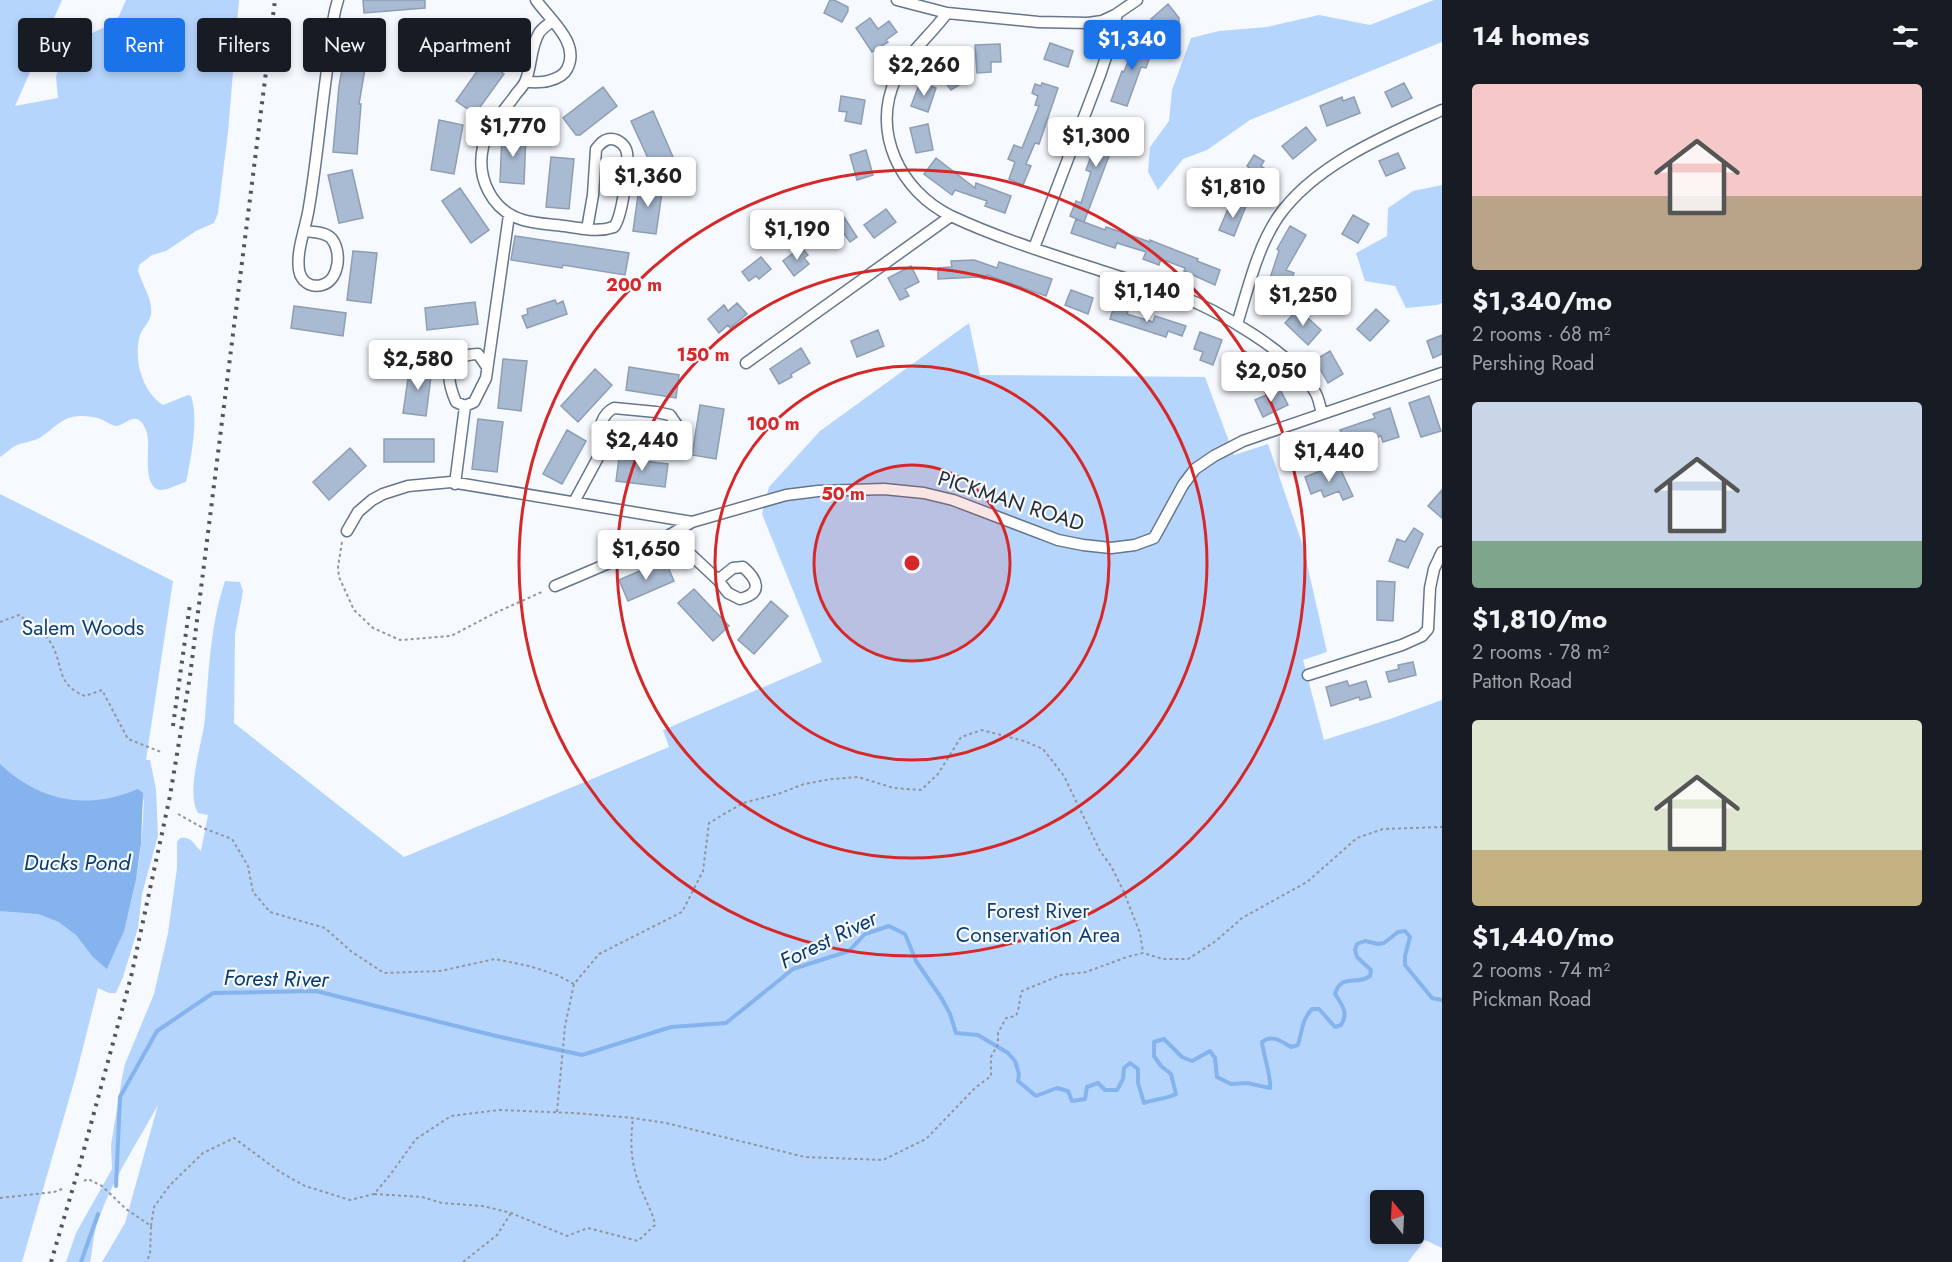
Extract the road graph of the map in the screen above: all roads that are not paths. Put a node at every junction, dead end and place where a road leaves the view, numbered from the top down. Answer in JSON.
{"nodes":[{"id":1,"x":338,"y":0,"type":"edge"},
{"id":2,"x":536,"y":0,"type":"edge"},
{"id":3,"x":897,"y":0,"type":"edge"},
{"id":4,"x":1137,"y":0,"type":"edge"},
{"id":5,"x":947,"y":13,"type":"junction"},
{"id":6,"x":1117,"y":14,"type":"junction"},
{"id":7,"x":552,"y":21,"type":"junction"},
{"id":8,"x":525,"y":82,"type":"junction"},
{"id":9,"x":1442,"y":110,"type":"edge"},
{"id":10,"x":509,"y":215,"type":"junction"},
{"id":11,"x":951,"y":216,"type":"junction"},
{"id":12,"x":587,"y":229,"type":"junction"},
{"id":13,"x":305,"y":231,"type":"junction"},
{"id":14,"x":1034,"y":248,"type":"junction"},
{"id":15,"x":1237,"y":324,"type":"junction"},
{"id":16,"x":746,"y":363,"type":"dead end"},
{"id":17,"x":487,"y":367,"type":"junction"},
{"id":18,"x":1442,"y":373,"type":"edge"},
{"id":19,"x":465,"y":406,"type":"junction"},
{"id":20,"x":1322,"y":414,"type":"junction"},
{"id":21,"x":608,"y":439,"type":"junction"},
{"id":22,"x":455,"y":484,"type":"junction"},
{"id":23,"x":574,"y":502,"type":"junction"},
{"id":24,"x":692,"y":522,"type":"junction"},
{"id":25,"x":347,"y":531,"type":"road end"},
{"id":26,"x":670,"y":535,"type":"junction"},
{"id":27,"x":1442,"y":552,"type":"edge"},
{"id":28,"x":718,"y":580,"type":"dead end"},
{"id":29,"x":555,"y":586,"type":"road end"},
{"id":30,"x":1308,"y":675,"type":"dead end"}],
"edges":[{"from":1,"to":13,"type":"street"},
{"from":2,"to":7,"type":"street"},
{"from":3,"to":5,"type":"street"},
{"from":4,"to":6,"type":"street"},
{"from":5,"to":6,"type":"street"},
{"from":5,"to":11,"type":"street"},
{"from":6,"to":14,"type":"street"},
{"from":7,"to":8,"type":"street"},
{"from":7,"to":8,"type":"street"},
{"from":8,"to":10,"type":"street"},
{"from":9,"to":15,"type":"street"},
{"from":10,"to":12,"type":"street"},
{"from":10,"to":17,"type":"street"},
{"from":11,"to":14,"type":"street"},
{"from":11,"to":16,"type":"street"},
{"from":12,"to":12,"type":"street"},
{"from":13,"to":13,"type":"street"},
{"from":14,"to":15,"type":"street"},
{"from":15,"to":20,"type":"street"},
{"from":17,"to":19,"type":"street"},
{"from":17,"to":19,"type":"street"},
{"from":18,"to":20,"type":"street","name":"PICKMAN ROAD"},
{"from":19,"to":22,"type":"street"},
{"from":20,"to":24,"type":"street","name":"PICKMAN ROAD"},
{"from":21,"to":21,"type":"street"},
{"from":21,"to":23,"type":"street"},
{"from":22,"to":23,"type":"street","name":"PICKMAN ROAD"},
{"from":22,"to":25,"type":"street","name":"PICKMAN ROAD"},
{"from":23,"to":24,"type":"street","name":"PICKMAN ROAD"},
{"from":24,"to":26,"type":"street","name":"PICKMAN ROAD"},
{"from":26,"to":28,"type":"street"},
{"from":26,"to":29,"type":"street","name":"PICKMAN ROAD"},
{"from":27,"to":30,"type":"street"}]}
